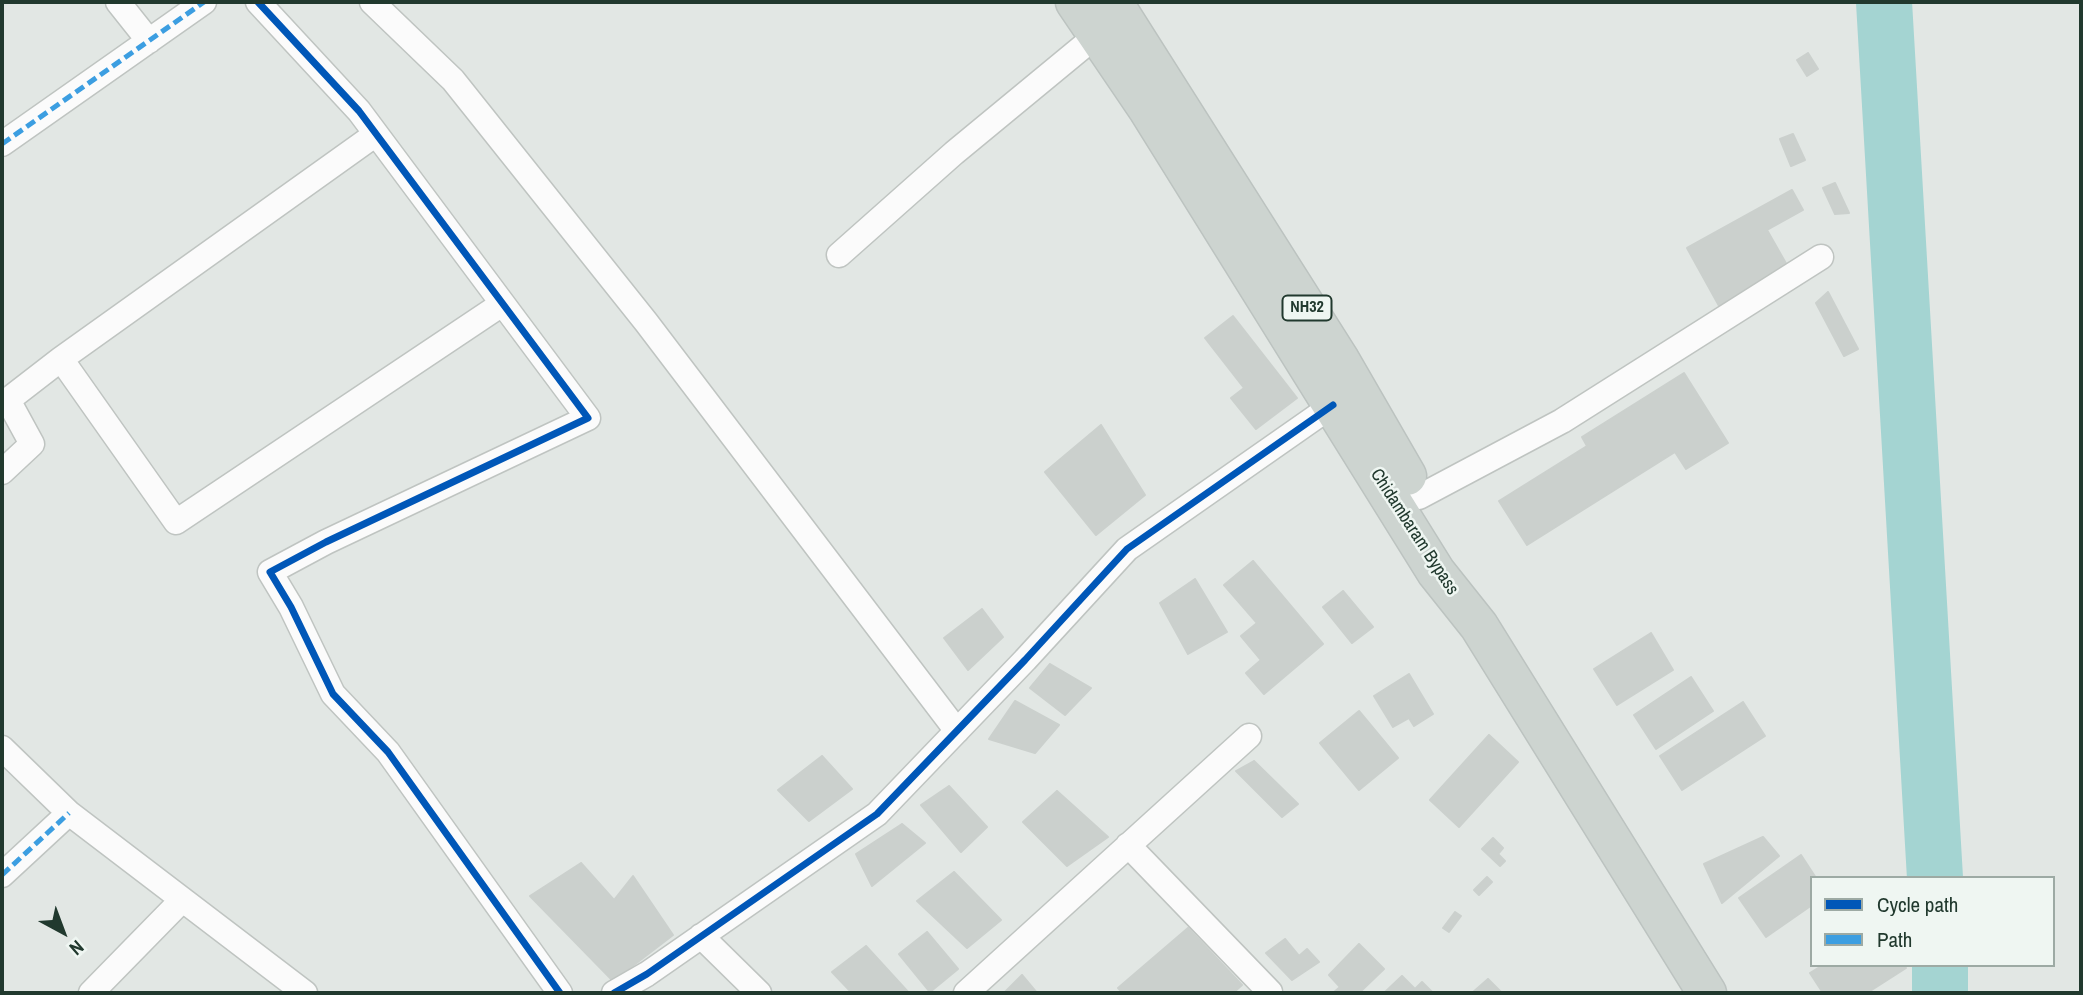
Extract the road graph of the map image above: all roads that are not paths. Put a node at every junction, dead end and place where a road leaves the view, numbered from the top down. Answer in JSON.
{"nodes":[{"id":1,"x":118,"y":2,"type":"edge"},
{"id":2,"x":204,"y":2,"type":"edge"},
{"id":3,"x":258,"y":2,"type":"edge"},
{"id":4,"x":372,"y":2,"type":"edge"},
{"id":5,"x":1075,"y":2,"type":"edge"},
{"id":6,"x":1105,"y":18,"type":"edge"},
{"id":7,"x":149,"y":41,"type":"junction"},
{"id":8,"x":376,"y":134,"type":"junction"},
{"id":9,"x":2,"y":144,"type":"edge"},
{"id":10,"x":839,"y":255,"type":"dead end"},
{"id":11,"x":1821,"y":257,"type":"dead end"},
{"id":12,"x":502,"y":304,"type":"junction"},
{"id":13,"x":61,"y":359,"type":"junction"},
{"id":14,"x":1333,"y":405,"type":"junction"},
{"id":15,"x":2,"y":471,"type":"edge"},
{"id":16,"x":1419,"y":497,"type":"junction"},
{"id":17,"x":1479,"y":626,"type":"junction"},
{"id":18,"x":957,"y":731,"type":"junction"},
{"id":19,"x":1249,"y":736,"type":"dead end"},
{"id":20,"x":2,"y":748,"type":"edge"},
{"id":21,"x":69,"y":813,"type":"junction"},
{"id":22,"x":1128,"y":845,"type":"junction"},
{"id":23,"x":2,"y":875,"type":"edge"},
{"id":24,"x":182,"y":900,"type":"junction"},
{"id":25,"x":701,"y":936,"type":"junction"},
{"id":26,"x":297,"y":991,"type":"edge"},
{"id":27,"x":91,"y":993,"type":"edge"},
{"id":28,"x":560,"y":993,"type":"edge"},
{"id":29,"x":614,"y":993,"type":"edge"},
{"id":30,"x":759,"y":993,"type":"edge"},
{"id":31,"x":965,"y":993,"type":"edge"},
{"id":32,"x":1269,"y":993,"type":"edge"},
{"id":33,"x":1707,"y":993,"type":"edge"}],
"edges":[{"from":1,"to":7,"type":"street"},
{"from":2,"to":7,"type":"street"},
{"from":3,"to":8,"type":"street"},
{"from":4,"to":18,"type":"street"},
{"from":5,"to":6,"type":"main road","name":"Chidambaram Bypass"},
{"from":6,"to":10,"type":"street"},
{"from":6,"to":14,"type":"main road","name":"Chidambaram Bypass"},
{"from":6,"to":16,"type":"main road","name":"Chidambaram Bypass","number":"NH32"},
{"from":7,"to":9,"type":"street"},
{"from":8,"to":12,"type":"street"},
{"from":8,"to":13,"type":"street"},
{"from":11,"to":16,"type":"street"},
{"from":12,"to":13,"type":"street"},
{"from":12,"to":28,"type":"street"},
{"from":13,"to":15,"type":"street"},
{"from":14,"to":17,"type":"main road","name":"Chidambaram Bypass"},
{"from":14,"to":18,"type":"street"},
{"from":16,"to":17,"type":"main road","name":"Chidambaram Bypass","number":"NH32"},
{"from":17,"to":33,"type":"main road"},
{"from":18,"to":25,"type":"street"},
{"from":19,"to":22,"type":"street"},
{"from":20,"to":21,"type":"street"},
{"from":21,"to":23,"type":"street"},
{"from":21,"to":24,"type":"street"},
{"from":22,"to":31,"type":"street"},
{"from":22,"to":32,"type":"street"},
{"from":24,"to":26,"type":"street"},
{"from":24,"to":27,"type":"street"},
{"from":25,"to":29,"type":"street"},
{"from":25,"to":30,"type":"street"}]}
